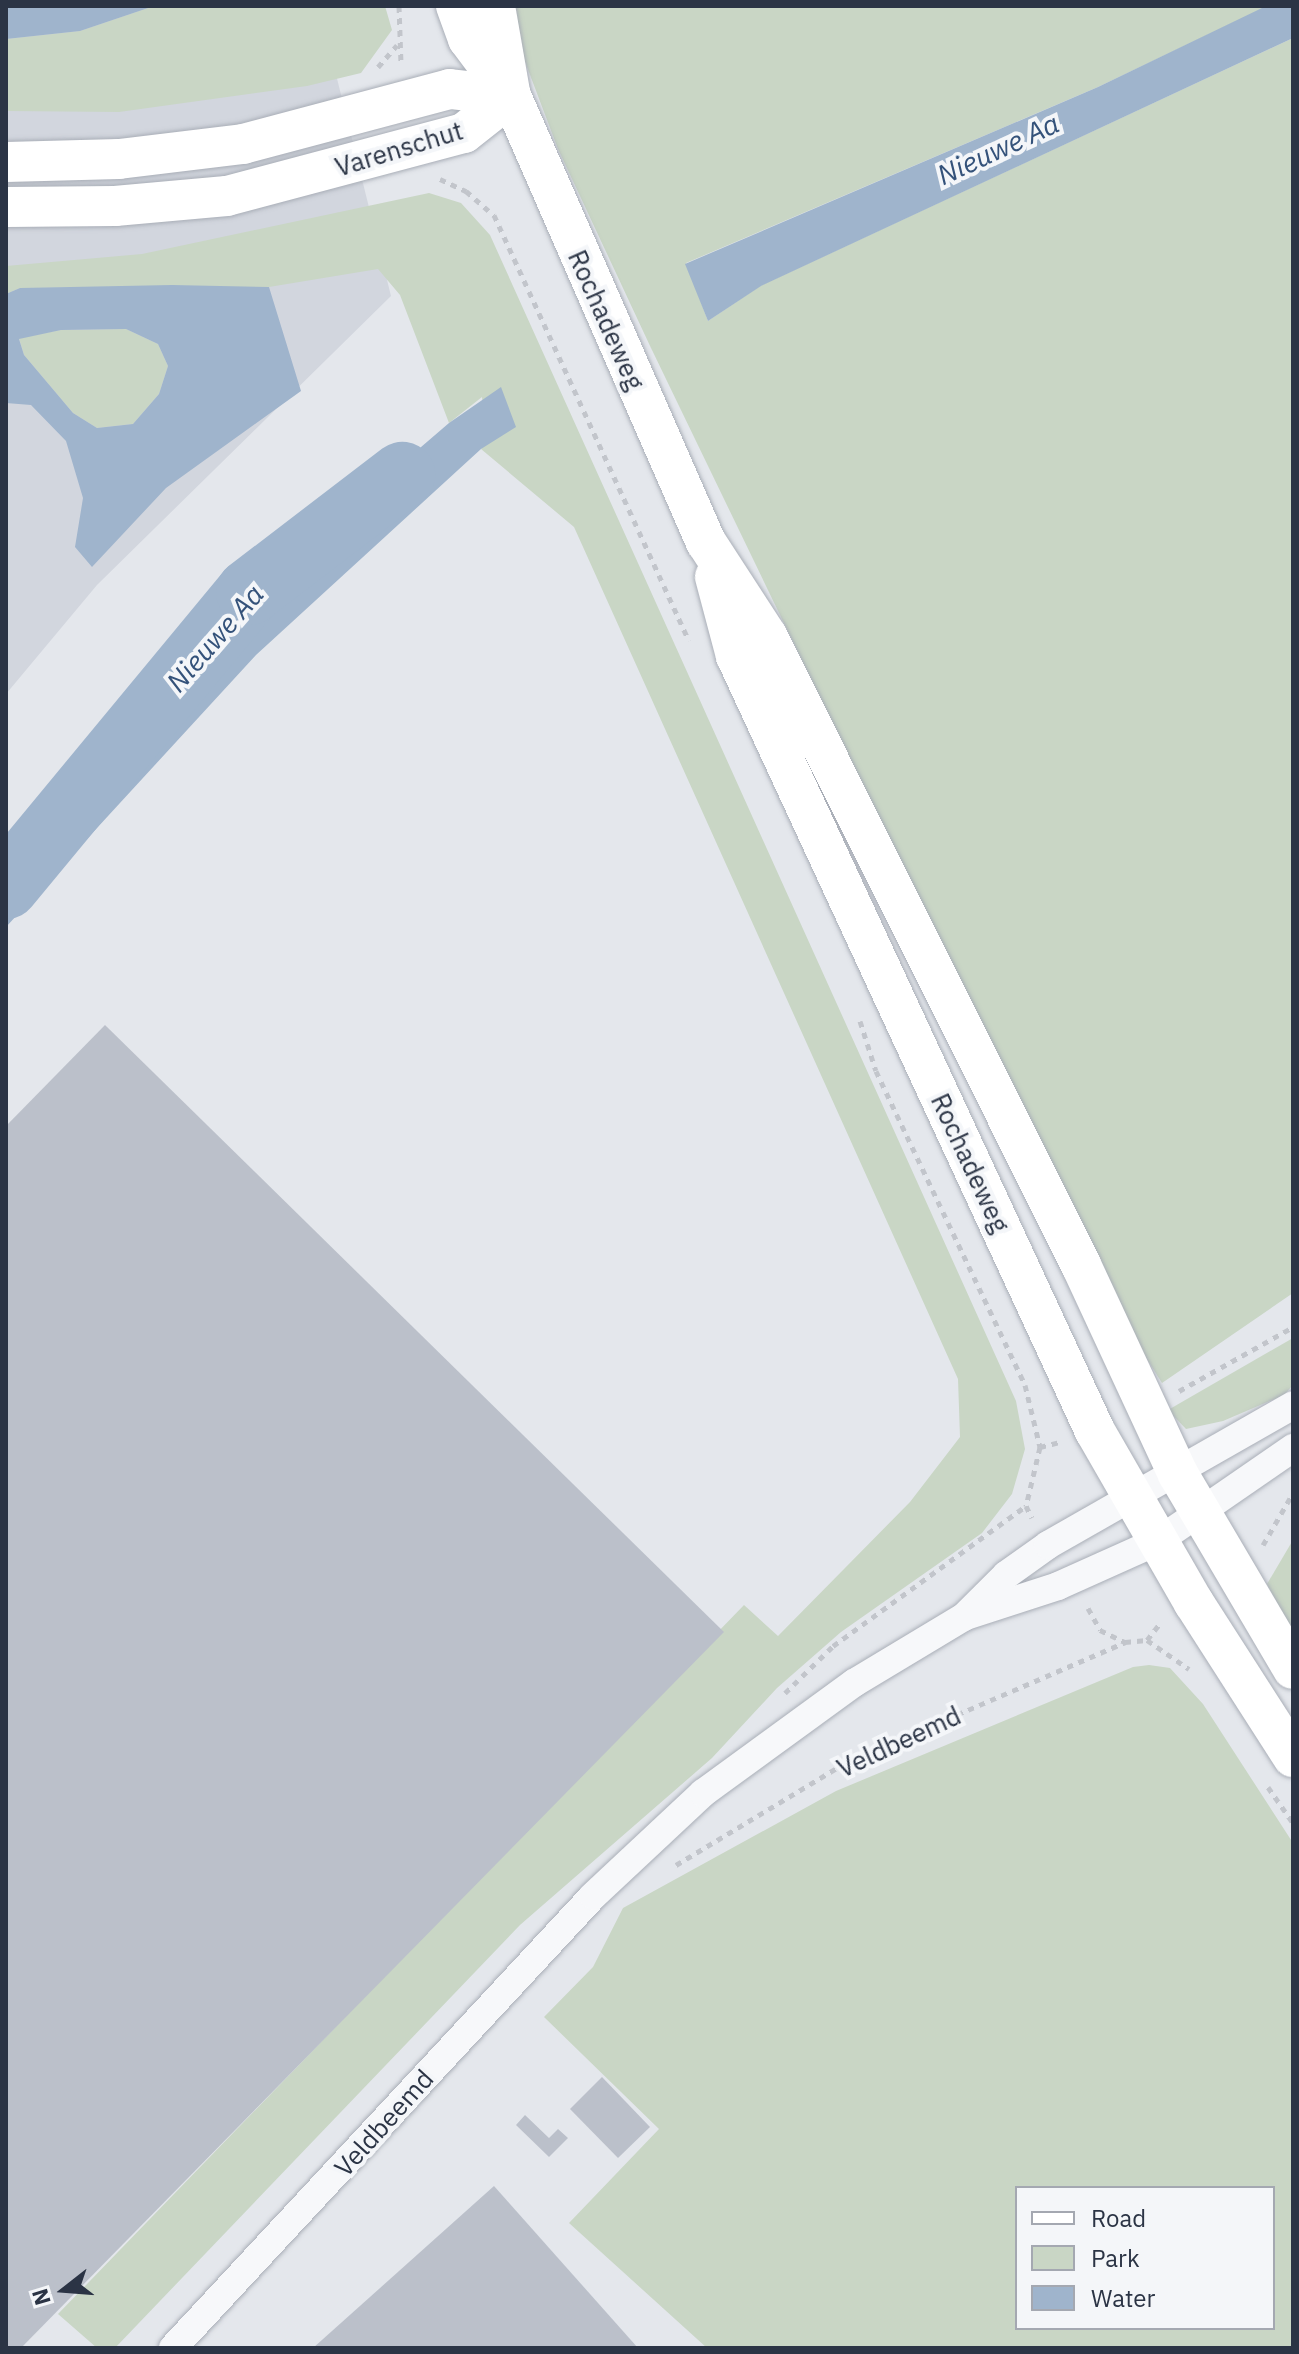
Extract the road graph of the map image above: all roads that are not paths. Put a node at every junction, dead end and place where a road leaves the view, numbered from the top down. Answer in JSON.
{"nodes":[{"id":1,"x":456,"y":6,"type":"edge"},
{"id":2,"x":495,"y":6,"type":"edge"},
{"id":3,"x":511,"y":96,"type":"junction"},
{"id":4,"x":6,"y":162,"type":"edge"},
{"id":5,"x":6,"y":207,"type":"edge"},
{"id":6,"x":706,"y":542,"type":"junction"},
{"id":7,"x":1293,"y":1405,"type":"edge"},
{"id":8,"x":1293,"y":1448,"type":"edge"},
{"id":9,"x":1178,"y":1474,"type":"junction"},
{"id":10,"x":1133,"y":1499,"type":"junction"},
{"id":11,"x":1200,"y":1514,"type":"junction"},
{"id":12,"x":1158,"y":1541,"type":"junction"},
{"id":13,"x":964,"y":1617,"type":"junction"},
{"id":14,"x":1293,"y":1669,"type":"edge"},
{"id":15,"x":1293,"y":1757,"type":"edge"},
{"id":16,"x":173,"y":2348,"type":"edge"}],
"edges":[{"from":1,"to":3,"type":"main road","name":"Rochadeweg"},
{"from":2,"to":3,"type":"main road","name":"Rochadeweg"},
{"from":3,"to":4,"type":"main road","name":"Varenschut"},
{"from":3,"to":5,"type":"main road","name":"Varenschut"},
{"from":3,"to":6,"type":"main road","name":"Rochadeweg"},
{"from":6,"to":9,"type":"main road","name":"Rochadeweg"},
{"from":6,"to":10,"type":"main road","name":"Rochadeweg"},
{"from":7,"to":9,"type":"street","name":"Veldbeemd"},
{"from":8,"to":11,"type":"street","name":"Veldbeemd"},
{"from":9,"to":10,"type":"street","name":"Veldbeemd"},
{"from":9,"to":11,"type":"main road","name":"Rochadeweg"},
{"from":10,"to":12,"type":"main road","name":"Rochadeweg"},
{"from":10,"to":13,"type":"street","name":"Veldbeemd"},
{"from":11,"to":12,"type":"street","name":"Veldbeemd"},
{"from":11,"to":14,"type":"main road","name":"Rochadeweg"},
{"from":12,"to":13,"type":"street","name":"Veldbeemd"},
{"from":12,"to":15,"type":"main road","name":"Rochadeweg"},
{"from":13,"to":16,"type":"street","name":"Veldbeemd"}]}
